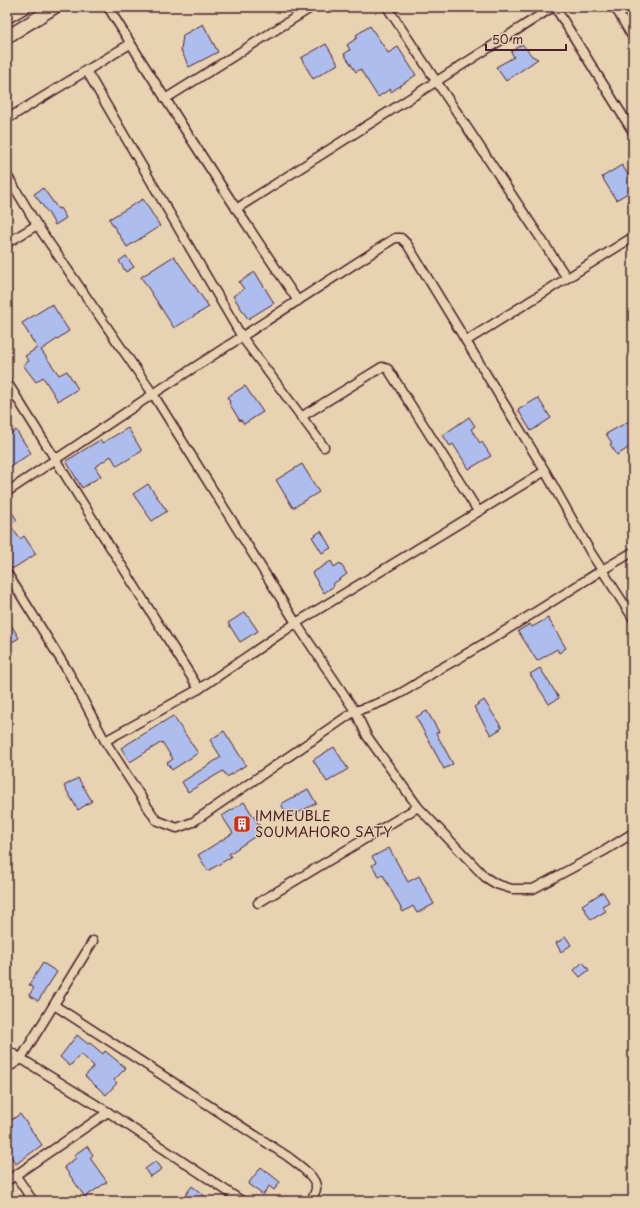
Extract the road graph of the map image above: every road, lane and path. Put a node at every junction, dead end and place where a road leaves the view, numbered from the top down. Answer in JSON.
{"nodes":[{"id":1,"x":24,"y":7,"type":"edge"},
{"id":2,"x":55,"y":7,"type":"edge"},
{"id":3,"x":108,"y":7,"type":"edge"},
{"id":4,"x":312,"y":7,"type":"edge"},
{"id":5,"x":387,"y":7,"type":"edge"},
{"id":6,"x":554,"y":7,"type":"edge"},
{"id":7,"x":615,"y":7,"type":"edge"},
{"id":8,"x":7,"y":17,"type":"edge"},
{"id":9,"x":7,"y":37,"type":"edge"},
{"id":10,"x":633,"y":38,"type":"edge"},
{"id":11,"x":130,"y":44,"type":"junction"},
{"id":12,"x":86,"y":70,"type":"junction"},
{"id":13,"x":436,"y":82,"type":"junction"},
{"id":14,"x":165,"y":99,"type":"junction"},
{"id":15,"x":7,"y":119,"type":"edge"},
{"id":16,"x":633,"y":132,"type":"edge"},
{"id":17,"x":7,"y":176,"type":"edge"},
{"id":18,"x":236,"y":209,"type":"junction"},
{"id":19,"x":37,"y":225,"type":"junction"},
{"id":20,"x":633,"y":237,"type":"edge"},
{"id":21,"x":7,"y":243,"type":"edge"},
{"id":22,"x":567,"y":278,"type":"junction"},
{"id":23,"x":298,"y":301,"type":"junction"},
{"id":24,"x":242,"y":337,"type":"junction"},
{"id":25,"x":466,"y":341,"type":"junction"},
{"id":26,"x":7,"y":382,"type":"edge"},
{"id":27,"x":153,"y":394,"type":"junction"},
{"id":28,"x":301,"y":416,"type":"junction"},
{"id":29,"x":324,"y":447,"type":"dead end"},
{"id":30,"x":56,"y":459,"type":"junction"},
{"id":31,"x":544,"y":471,"type":"junction"},
{"id":32,"x":7,"y":492,"type":"edge"},
{"id":33,"x":478,"y":511,"type":"junction"},
{"id":34,"x":633,"y":552,"type":"edge"},
{"id":35,"x":602,"y":570,"type":"junction"},
{"id":36,"x":7,"y":573,"type":"edge"},
{"id":37,"x":633,"y":618,"type":"edge"},
{"id":38,"x":296,"y":623,"type":"junction"},
{"id":39,"x":199,"y":689,"type":"junction"},
{"id":40,"x":354,"y":711,"type":"junction"},
{"id":41,"x":105,"y":741,"type":"junction"},
{"id":42,"x":418,"y":807,"type":"junction"},
{"id":43,"x":633,"y":833,"type":"edge"},
{"id":44,"x":258,"y":903,"type":"dead end"},
{"id":45,"x":93,"y":941,"type":"dead end"},
{"id":46,"x":54,"y":1005,"type":"junction"},
{"id":47,"x":7,"y":1050,"type":"edge"},
{"id":48,"x":20,"y":1060,"type":"junction"},
{"id":49,"x":7,"y":1068,"type":"edge"},
{"id":50,"x":108,"y":1112,"type":"junction"},
{"id":51,"x":16,"y":1176,"type":"junction"},
{"id":52,"x":7,"y":1182,"type":"edge"},
{"id":53,"x":33,"y":1201,"type":"edge"},
{"id":54,"x":242,"y":1201,"type":"edge"},
{"id":55,"x":311,"y":1201,"type":"edge"}],
"edges":[{"from":1,"to":8,"type":"main road"},
{"from":2,"to":9,"type":"main road"},
{"from":3,"to":11,"type":"street"},
{"from":4,"to":14,"type":"street"},
{"from":5,"to":13,"type":"street"},
{"from":6,"to":13,"type":"street"},
{"from":6,"to":16,"type":"street"},
{"from":7,"to":10,"type":"street"},
{"from":11,"to":12,"type":"street"},
{"from":11,"to":14,"type":"street"},
{"from":12,"to":15,"type":"street"},
{"from":12,"to":24,"type":"street"},
{"from":13,"to":18,"type":"street"},
{"from":13,"to":22,"type":"street"},
{"from":14,"to":18,"type":"street"},
{"from":17,"to":19,"type":"street"},
{"from":18,"to":23,"type":"street"},
{"from":19,"to":21,"type":"street"},
{"from":19,"to":27,"type":"street"},
{"from":20,"to":22,"type":"street"},
{"from":22,"to":25,"type":"street"},
{"from":23,"to":24,"type":"street"},
{"from":23,"to":25,"type":"street"},
{"from":24,"to":27,"type":"street"},
{"from":24,"to":28,"type":"street"},
{"from":25,"to":31,"type":"street"},
{"from":26,"to":30,"type":"street"},
{"from":27,"to":30,"type":"street"},
{"from":27,"to":38,"type":"street"},
{"from":28,"to":29,"type":"street"},
{"from":28,"to":33,"type":"street"},
{"from":30,"to":32,"type":"street"},
{"from":30,"to":39,"type":"street"},
{"from":31,"to":33,"type":"street"},
{"from":31,"to":35,"type":"street"},
{"from":33,"to":38,"type":"street"},
{"from":34,"to":35,"type":"street"},
{"from":35,"to":37,"type":"street"},
{"from":35,"to":40,"type":"street"},
{"from":36,"to":41,"type":"street"},
{"from":38,"to":39,"type":"street"},
{"from":38,"to":40,"type":"street"},
{"from":39,"to":41,"type":"street"},
{"from":40,"to":41,"type":"street"},
{"from":40,"to":42,"type":"street"},
{"from":42,"to":43,"type":"street"},
{"from":42,"to":44,"type":"street"},
{"from":45,"to":46,"type":"street"},
{"from":46,"to":48,"type":"street"},
{"from":46,"to":55,"type":"street"},
{"from":47,"to":48,"type":"street"},
{"from":48,"to":49,"type":"street"},
{"from":48,"to":50,"type":"street"},
{"from":50,"to":51,"type":"street"},
{"from":50,"to":54,"type":"street"},
{"from":51,"to":52,"type":"street"},
{"from":51,"to":53,"type":"street"}]}
